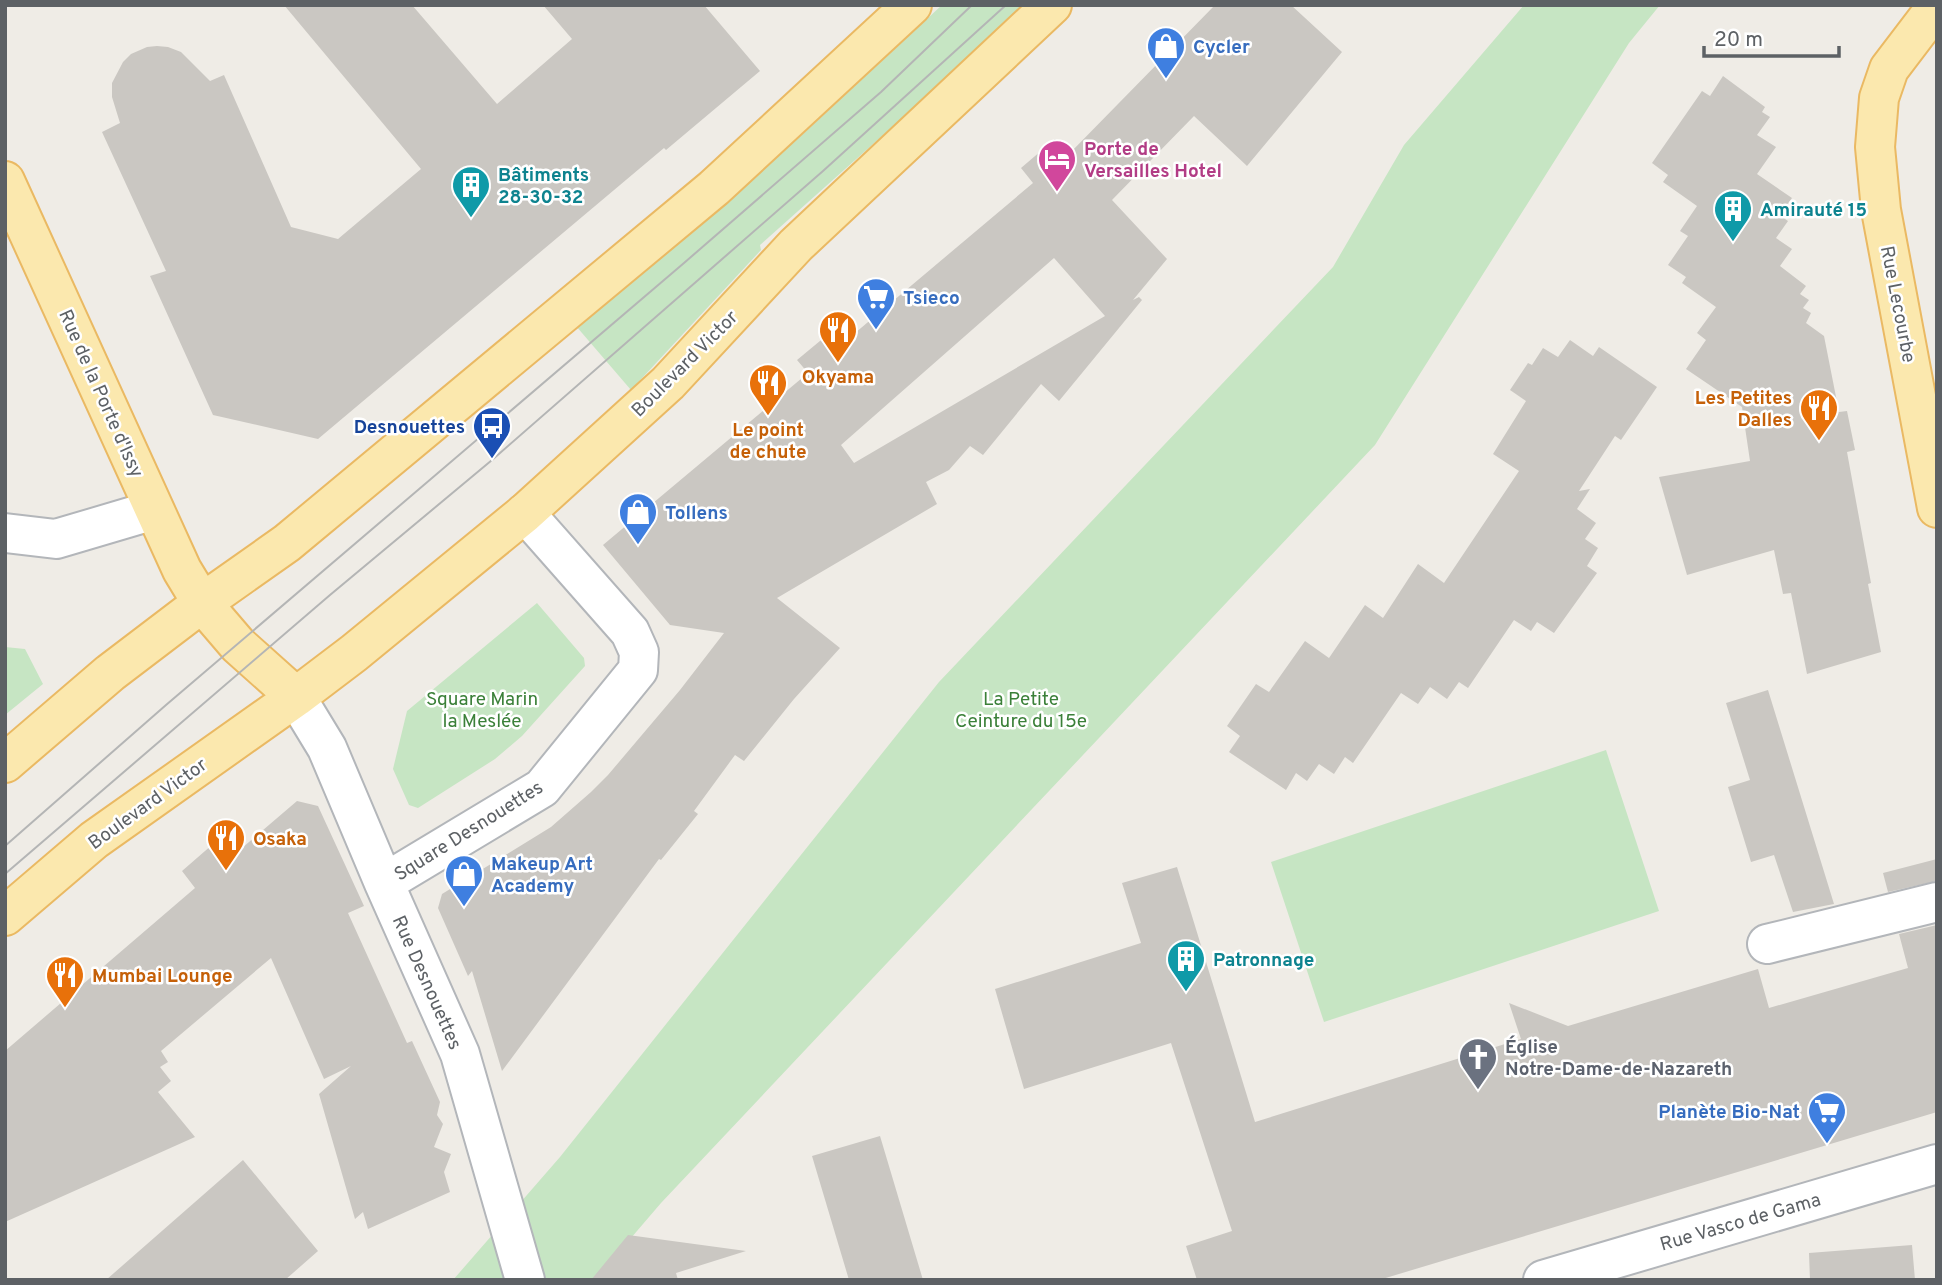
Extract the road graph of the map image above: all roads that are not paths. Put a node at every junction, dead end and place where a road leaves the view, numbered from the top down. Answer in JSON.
{"nodes":[{"id":1,"x":912,"y":5,"type":"edge"},
{"id":2,"x":1052,"y":5,"type":"edge"},
{"id":3,"x":1937,"y":6,"type":"edge"},
{"id":4,"x":5,"y":181,"type":"edge"},
{"id":5,"x":1937,"y":508,"type":"edge"},
{"id":6,"x":154,"y":510,"type":"junction"},
{"id":7,"x":525,"y":513,"type":"junction"},
{"id":8,"x":5,"y":533,"type":"edge"},
{"id":9,"x":202,"y":603,"type":"junction"},
{"id":10,"x":296,"y":697,"type":"junction"},
{"id":11,"x":5,"y":763,"type":"edge"},
{"id":12,"x":384,"y":883,"type":"junction"},
{"id":13,"x":1937,"y":902,"type":"edge"},
{"id":14,"x":5,"y":916,"type":"edge"},
{"id":15,"x":1767,"y":944,"type":"dead end"},
{"id":16,"x":1937,"y":1164,"type":"edge"},
{"id":17,"x":525,"y":1280,"type":"edge"},
{"id":18,"x":1543,"y":1280,"type":"edge"}],
"edges":[{"from":1,"to":9,"type":"main road"},
{"from":2,"to":7,"type":"main road","name":"Boulevard Victor"},
{"from":3,"to":5,"type":"main road","name":"Rue Lecourbe"},
{"from":4,"to":6,"type":"main road","name":"Rue de la Porte d'Issy"},
{"from":6,"to":8,"type":"street"},
{"from":6,"to":9,"type":"main road","name":"Rue de la Porte d'Issy"},
{"from":7,"to":10,"type":"main road","name":"Boulevard Victor"},
{"from":7,"to":12,"type":"street","name":"Square Desnouettes"},
{"from":9,"to":10,"type":"main road"},
{"from":9,"to":11,"type":"main road"},
{"from":10,"to":12,"type":"street","name":"Rue Desnouettes"},
{"from":10,"to":14,"type":"main road","name":"Boulevard Victor"},
{"from":12,"to":17,"type":"street","name":"Rue Desnouettes"},
{"from":13,"to":15,"type":"street"},
{"from":16,"to":18,"type":"street","name":"Rue Vasco de Gama"}]}
